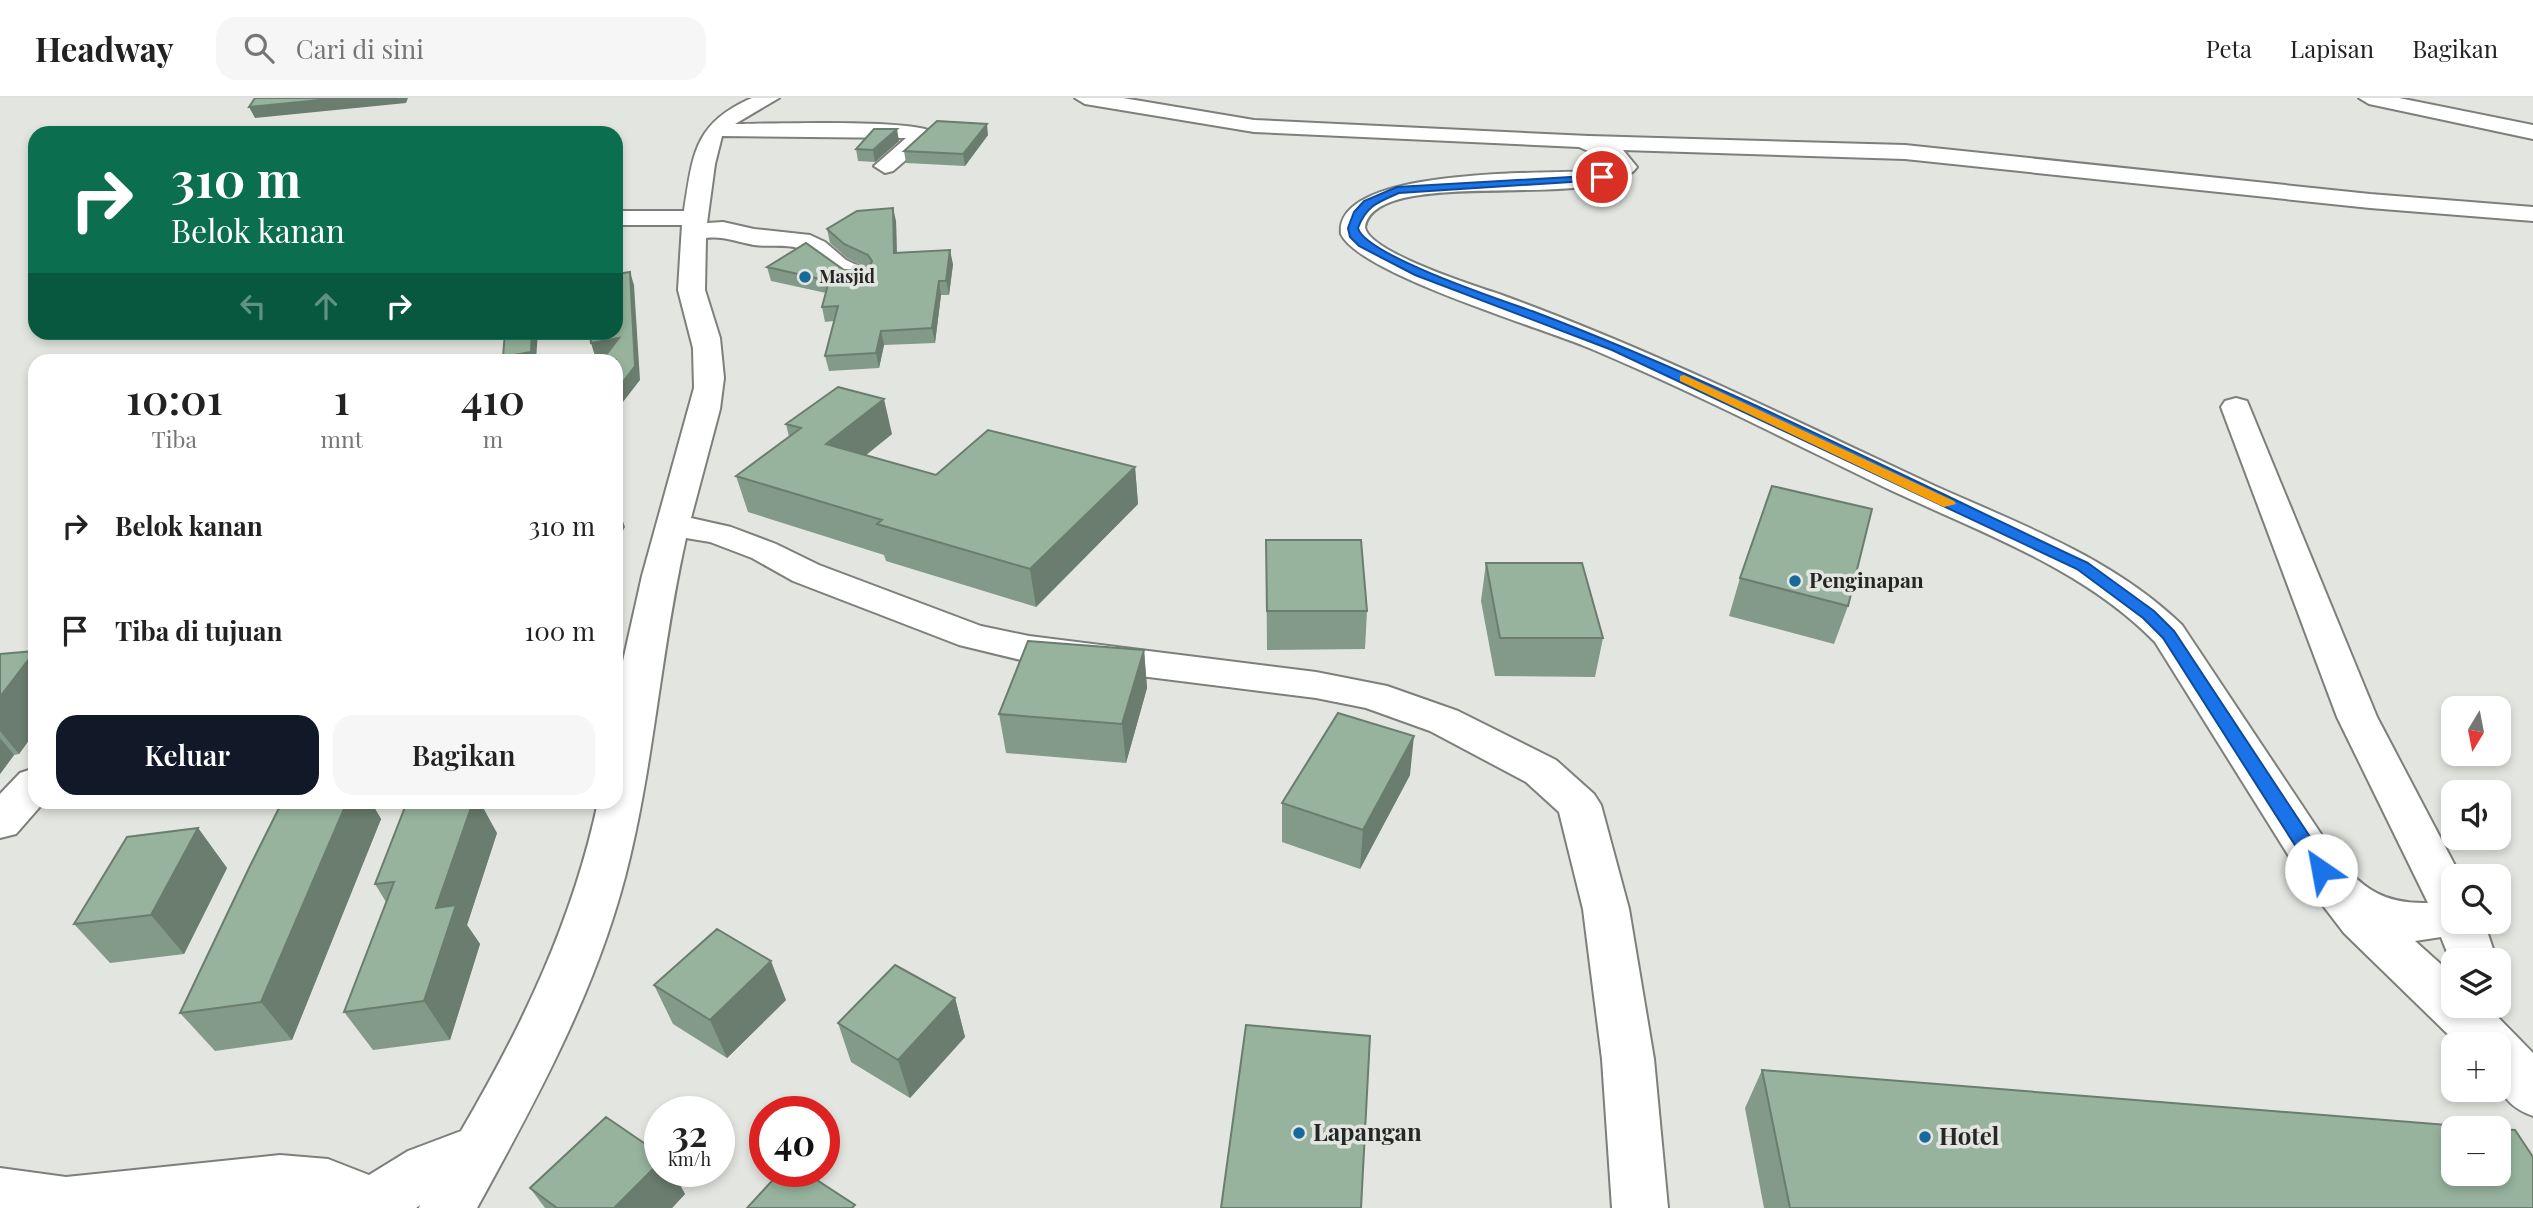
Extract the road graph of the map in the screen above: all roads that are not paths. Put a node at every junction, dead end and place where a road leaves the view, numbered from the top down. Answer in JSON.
{"nodes":[{"id":1,"x":769,"y":98,"type":"edge"},
{"id":2,"x":1085,"y":98,"type":"edge"},
{"id":3,"x":2369,"y":98,"type":"edge"},
{"id":4,"x":716,"y":130,"type":"junction"},
{"id":5,"x":2533,"y":132,"type":"edge"},
{"id":6,"x":1583,"y":142,"type":"junction"},
{"id":7,"x":1685,"y":144,"type":"junction"},
{"id":8,"x":885,"y":166,"type":"dead end"},
{"id":9,"x":1626,"y":167,"type":"junction"},
{"id":10,"x":2533,"y":214,"type":"edge"},
{"id":11,"x":623,"y":219,"type":"edge"},
{"id":12,"x":694,"y":224,"type":"junction"},
{"id":13,"x":860,"y":276,"type":"edge"},
{"id":14,"x":2236,"y":407,"type":"dead end"},
{"id":15,"x":675,"y":525,"type":"junction"},
{"id":16,"x":28,"y":792,"type":"edge"},
{"id":17,"x":623,"y":792,"type":"edge"},
{"id":18,"x":619,"y":809,"type":"edge"},
{"id":19,"x":0,"y":822,"type":"edge"},
{"id":20,"x":2441,"y":883,"type":"edge"},
{"id":21,"x":2345,"y":899,"type":"junction"},
{"id":22,"x":2441,"y":920,"type":"edge"},
{"id":23,"x":2478,"y":1032,"type":"edge"},
{"id":24,"x":480,"y":1150,"type":"junction"},
{"id":25,"x":0,"y":1195,"type":"edge"},
{"id":26,"x":366,"y":1208,"type":"edge"},
{"id":27,"x":447,"y":1208,"type":"edge"},
{"id":28,"x":1640,"y":1208,"type":"edge"}],
"edges":[{"from":1,"to":4,"type":"street"},
{"from":2,"to":6,"type":"street"},
{"from":3,"to":5,"type":"street"},
{"from":4,"to":8,"type":"street"},
{"from":4,"to":12,"type":"street"},
{"from":6,"to":7,"type":"street"},
{"from":6,"to":9,"type":"street"},
{"from":7,"to":9,"type":"street"},
{"from":7,"to":10,"type":"street"},
{"from":9,"to":21,"type":"street"},
{"from":11,"to":12,"type":"street"},
{"from":12,"to":13,"type":"street"},
{"from":12,"to":15,"type":"street"},
{"from":14,"to":20,"type":"street"},
{"from":15,"to":17,"type":"street"},
{"from":15,"to":28,"type":"street"},
{"from":16,"to":19,"type":"street"},
{"from":18,"to":24,"type":"street"},
{"from":21,"to":22,"type":"street"},
{"from":21,"to":23,"type":"street"},
{"from":24,"to":26,"type":"street"},
{"from":24,"to":27,"type":"street"},
{"from":25,"to":26,"type":"street"}]}
